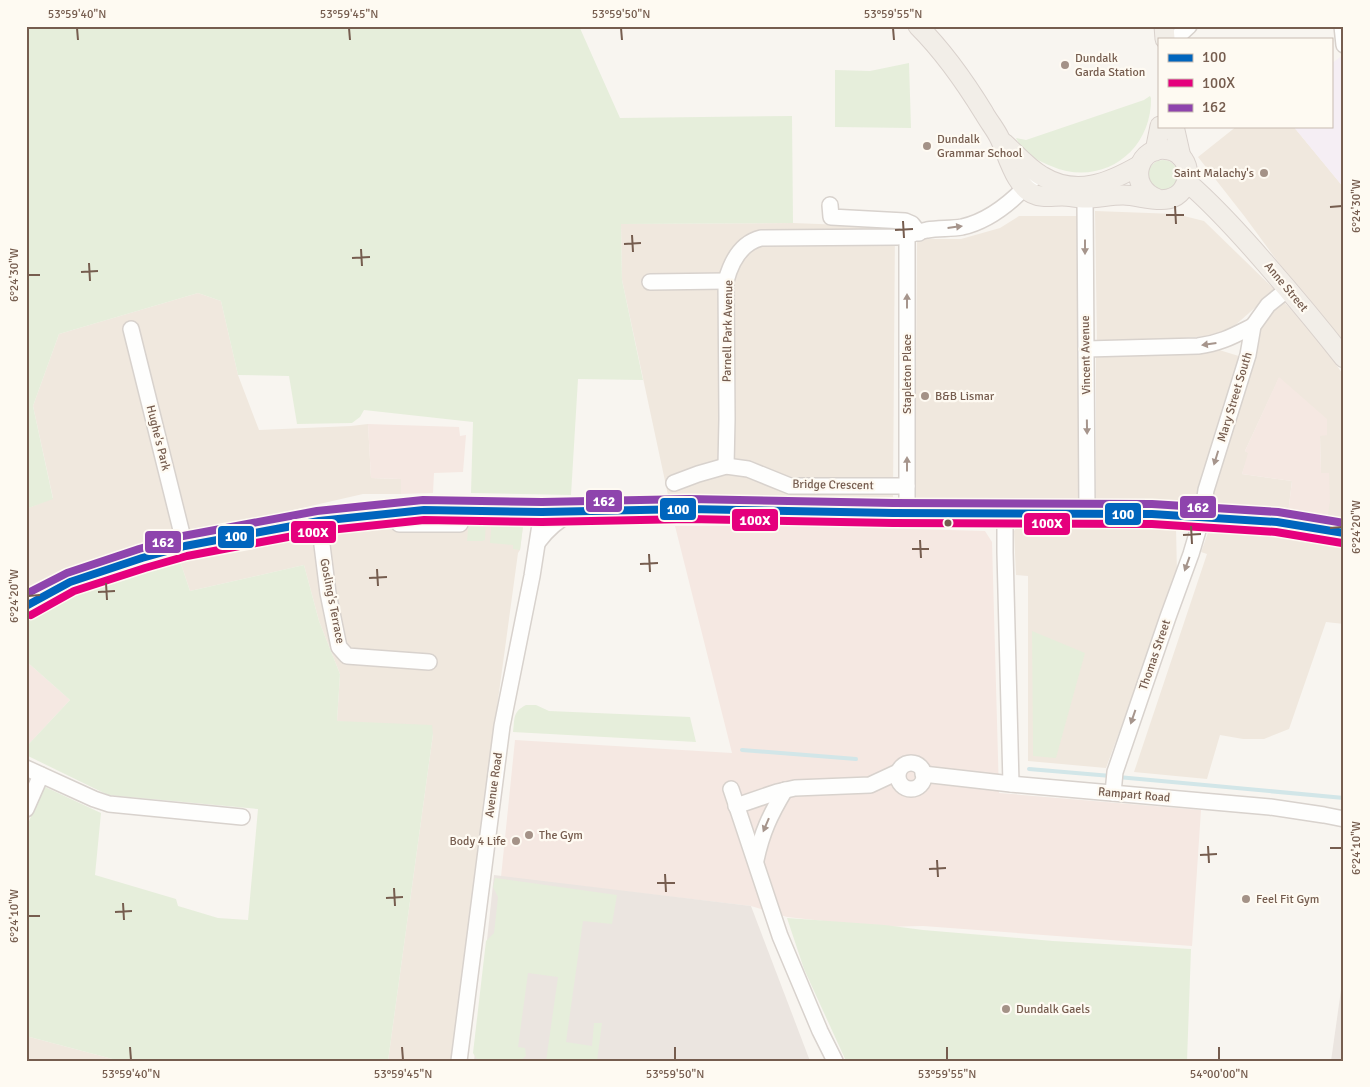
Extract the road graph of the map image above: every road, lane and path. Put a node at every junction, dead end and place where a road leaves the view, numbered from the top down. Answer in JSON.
{"nodes":[{"id":1,"x":918,"y":26,"type":"edge"},
{"id":2,"x":1189,"y":26,"type":"edge"},
{"id":3,"x":1342,"y":26,"type":"edge"},
{"id":4,"x":1176,"y":38,"type":"edge"},
{"id":5,"x":1344,"y":46,"type":"edge"},
{"id":6,"x":1160,"y":128,"type":"edge"},
{"id":7,"x":1174,"y":128,"type":"edge"},
{"id":8,"x":1000,"y":139,"type":"junction"},
{"id":9,"x":1155,"y":151,"type":"junction"},
{"id":10,"x":1181,"y":157,"type":"junction"},
{"id":11,"x":1140,"y":165,"type":"junction"},
{"id":12,"x":1043,"y":177,"type":"junction"},
{"id":13,"x":1188,"y":182,"type":"junction"},
{"id":14,"x":1025,"y":188,"type":"junction"},
{"id":15,"x":1084,"y":198,"type":"junction"},
{"id":16,"x":1158,"y":199,"type":"junction"},
{"id":17,"x":830,"y":205,"type":"dead end"},
{"id":18,"x":913,"y":234,"type":"junction"},
{"id":19,"x":726,"y":281,"type":"junction"},
{"id":20,"x":650,"y":282,"type":"dead end"},
{"id":21,"x":1288,"y":289,"type":"junction"},
{"id":22,"x":1253,"y":326,"type":"junction"},
{"id":23,"x":131,"y":329,"type":"dead end"},
{"id":24,"x":1086,"y":349,"type":"junction"},
{"id":25,"x":1344,"y":358,"type":"edge"},
{"id":26,"x":726,"y":466,"type":"junction"},
{"id":27,"x":674,"y":483,"type":"dead end"},
{"id":28,"x":907,"y":486,"type":"junction"},
{"id":29,"x":574,"y":511,"type":"junction"},
{"id":30,"x":398,"y":512,"type":"junction"},
{"id":31,"x":542,"y":512,"type":"junction"},
{"id":32,"x":908,"y":512,"type":"junction"},
{"id":33,"x":1088,"y":512,"type":"junction"},
{"id":34,"x":1005,"y":514,"type":"junction"},
{"id":35,"x":1202,"y":518,"type":"junction"},
{"id":36,"x":319,"y":521,"type":"junction"},
{"id":37,"x":460,"y":524,"type":"dead end"},
{"id":38,"x":1344,"y":533,"type":"edge"},
{"id":39,"x":536,"y":545,"type":"junction"},
{"id":40,"x":185,"y":546,"type":"junction"},
{"id":41,"x":26,"y":606,"type":"edge"},
{"id":42,"x":429,"y":662,"type":"dead end"},
{"id":43,"x":26,"y":768,"type":"edge"},
{"id":44,"x":898,"y":772,"type":"junction"},
{"id":45,"x":923,"y":774,"type":"junction"},
{"id":46,"x":41,"y":775,"type":"junction"},
{"id":47,"x":1114,"y":782,"type":"junction"},
{"id":48,"x":760,"y":783,"type":"dead end"},
{"id":49,"x":1011,"y":784,"type":"junction"},
{"id":50,"x":870,"y":785,"type":"junction"},
{"id":51,"x":906,"y":787,"type":"junction"},
{"id":52,"x":730,"y":789,"type":"dead end"},
{"id":53,"x":781,"y":791,"type":"junction"},
{"id":54,"x":736,"y":806,"type":"junction"},
{"id":55,"x":26,"y":810,"type":"edge"},
{"id":56,"x":242,"y":817,"type":"dead end"},
{"id":57,"x":1344,"y":819,"type":"edge"},
{"id":58,"x":756,"y":862,"type":"junction"},
{"id":59,"x":459,"y":1061,"type":"edge"},
{"id":60,"x":835,"y":1061,"type":"edge"}],
"edges":[{"from":1,"to":8,"type":"main road"},
{"from":2,"to":4,"type":"street"},
{"from":3,"to":5,"type":"street"},
{"from":6,"to":9,"type":"main road"},
{"from":7,"to":10,"type":"main road"},
{"from":8,"to":12,"type":"main road"},
{"from":8,"to":14,"type":"main road"},
{"from":9,"to":10,"type":"main road"},
{"from":9,"to":11,"type":"main road"},
{"from":10,"to":13,"type":"main road"},
{"from":11,"to":12,"type":"main road"},
{"from":11,"to":16,"type":"main road"},
{"from":12,"to":14,"type":"street"},
{"from":13,"to":16,"type":"main road"},
{"from":13,"to":21,"type":"main road","name":"Anne Street"},
{"from":14,"to":15,"type":"main road"},
{"from":18,"to":14,"type":"street","one_way":true},
{"from":15,"to":16,"type":"main road"},
{"from":15,"to":24,"type":"street","name":"Vincent Avenue","one_way":true},
{"from":17,"to":18,"type":"street"},
{"from":18,"to":19,"type":"street","name":"Parnell Park Avenue"},
{"from":28,"to":18,"type":"street","name":"Stapleton Place","one_way":true},
{"from":19,"to":20,"type":"street"},
{"from":19,"to":26,"type":"street","name":"Parnell Park Avenue"},
{"from":21,"to":22,"type":"street","name":"Mary Street South"},
{"from":21,"to":25,"type":"main road","name":"Anne Street"},
{"from":22,"to":24,"type":"street","one_way":true},
{"from":22,"to":35,"type":"street","name":"Mary Street South","one_way":true},
{"from":23,"to":40,"type":"street","name":"Hughe's Park"},
{"from":24,"to":33,"type":"street","name":"Vincent Avenue","one_way":true},
{"from":26,"to":27,"type":"street","name":"Bridge Crescent"},
{"from":26,"to":28,"type":"street","name":"Bridge Crescent"},
{"from":28,"to":32,"type":"street","name":"Stapleton Place"},
{"from":29,"to":31,"type":"main road"},
{"from":29,"to":32,"type":"main road"},
{"from":29,"to":39,"type":"street"},
{"from":30,"to":31,"type":"main road"},
{"from":30,"to":36,"type":"main road"},
{"from":30,"to":37,"type":"street"},
{"from":31,"to":39,"type":"street","name":"Avenue Road"},
{"from":32,"to":34,"type":"main road"},
{"from":33,"to":34,"type":"main road"},
{"from":33,"to":35,"type":"main road"},
{"from":34,"to":49,"type":"street"},
{"from":35,"to":38,"type":"main road"},
{"from":35,"to":47,"type":"street","name":"Thomas Street","one_way":true},
{"from":36,"to":40,"type":"main road"},
{"from":36,"to":42,"type":"street","name":"Gosling's Terrace"},
{"from":39,"to":59,"type":"street","name":"Avenue Road"},
{"from":40,"to":41,"type":"main road"},
{"from":43,"to":46,"type":"street"},
{"from":44,"to":45,"type":"street"},
{"from":44,"to":50,"type":"street"},
{"from":44,"to":51,"type":"street"},
{"from":45,"to":49,"type":"street","name":"Rampart Road"},
{"from":45,"to":51,"type":"street"},
{"from":46,"to":55,"type":"street"},
{"from":46,"to":56,"type":"street"},
{"from":47,"to":49,"type":"street","name":"Rampart Road"},
{"from":47,"to":57,"type":"street","name":"Rampart Road"},
{"from":48,"to":53,"type":"street"},
{"from":50,"to":51,"type":"street"},
{"from":50,"to":53,"type":"street"},
{"from":52,"to":54,"type":"street"},
{"from":53,"to":54,"type":"street"},
{"from":53,"to":58,"type":"street","one_way":true},
{"from":54,"to":58,"type":"street"},
{"from":58,"to":60,"type":"street"}]}
